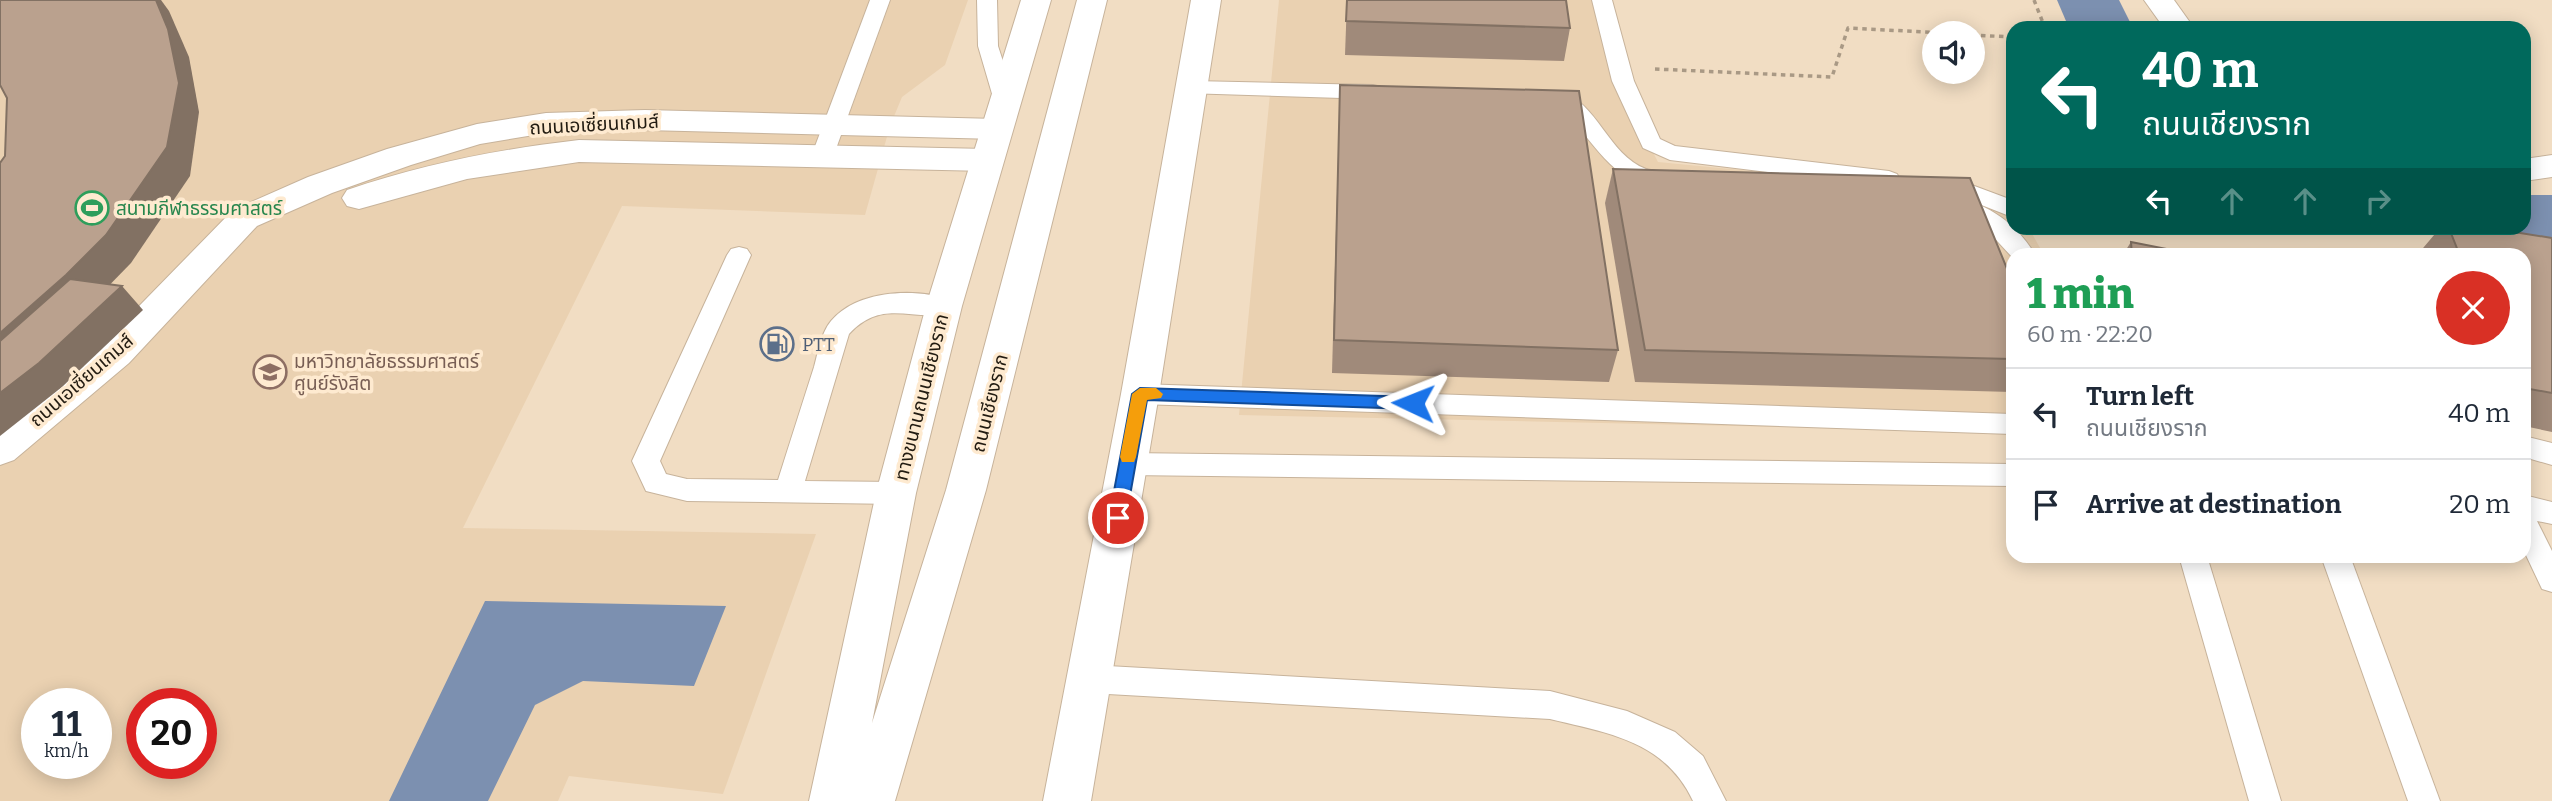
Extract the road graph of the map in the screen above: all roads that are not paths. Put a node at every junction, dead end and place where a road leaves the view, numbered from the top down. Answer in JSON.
{"nodes":[{"id":1,"x":880,"y":0,"type":"edge"},
{"id":2,"x":988,"y":0,"type":"edge"},
{"id":3,"x":1036,"y":0,"type":"edge"},
{"id":4,"x":1092,"y":0,"type":"edge"},
{"id":5,"x":1206,"y":0,"type":"edge"},
{"id":6,"x":1602,"y":0,"type":"edge"},
{"id":7,"x":2160,"y":0,"type":"edge"},
{"id":8,"x":2174,"y":21,"type":"edge"},
{"id":9,"x":1193,"y":88,"type":"junction"},
{"id":10,"x":1390,"y":92,"type":"edge"},
{"id":11,"x":1534,"y":97,"type":"edge"},
{"id":12,"x":833,"y":125,"type":"junction"},
{"id":13,"x":997,"y":131,"type":"junction"},
{"id":14,"x":584,"y":137,"type":"junction"},
{"id":15,"x":822,"y":157,"type":"junction"},
{"id":16,"x":2552,"y":166,"type":"edge"},
{"id":17,"x":2531,"y":169,"type":"edge"},
{"id":18,"x":1688,"y":181,"type":"edge"},
{"id":19,"x":1769,"y":187,"type":"edge"},
{"id":20,"x":2006,"y":206,"type":"edge"},
{"id":21,"x":2006,"y":231,"type":"edge"},
{"id":22,"x":739,"y":255,"type":"dead end"},
{"id":23,"x":944,"y":306,"type":"junction"},
{"id":24,"x":1140,"y":394,"type":"junction"},
{"id":25,"x":2006,"y":424,"type":"edge"},
{"id":26,"x":0,"y":449,"type":"edge"},
{"id":27,"x":2531,"y":449,"type":"edge"},
{"id":28,"x":2552,"y":454,"type":"edge"},
{"id":29,"x":1127,"y":464,"type":"junction"},
{"id":30,"x":2006,"y":475,"type":"edge"},
{"id":31,"x":788,"y":491,"type":"junction"},
{"id":32,"x":896,"y":493,"type":"junction"},
{"id":33,"x":2531,"y":508,"type":"edge"},
{"id":34,"x":2552,"y":513,"type":"edge"},
{"id":35,"x":2531,"y":537,"type":"edge"},
{"id":36,"x":2195,"y":563,"type":"edge"},
{"id":37,"x":2338,"y":563,"type":"edge"},
{"id":38,"x":2552,"y":580,"type":"edge"},
{"id":39,"x":1090,"y":679,"type":"junction"},
{"id":40,"x":833,"y":801,"type":"edge"},
{"id":41,"x":871,"y":801,"type":"edge"},
{"id":42,"x":1067,"y":801,"type":"edge"},
{"id":43,"x":1710,"y":801,"type":"edge"},
{"id":44,"x":2265,"y":801,"type":"edge"},
{"id":45,"x":2424,"y":801,"type":"edge"}],
"edges":[{"from":1,"to":12,"type":"lane"},
{"from":2,"to":13,"type":"lane"},
{"from":3,"to":13,"type":"street","name":"ทางขนานถนนเชียงราก"},
{"from":4,"to":41,"type":"street","name":"ถนนเชียงราก"},
{"from":5,"to":9,"type":"street"},
{"from":6,"to":19,"type":"lane"},
{"from":7,"to":8,"type":"street"},
{"from":9,"to":10,"type":"lane"},
{"from":9,"to":24,"type":"street"},
{"from":11,"to":18,"type":"lane"},
{"from":12,"to":13,"type":"street","name":"ถนนเอเซี่ยนเกมส์"},
{"from":12,"to":14,"type":"street","name":"ถนนเอเซี่ยนเกมส์"},
{"from":12,"to":15,"type":"lane"},
{"from":13,"to":15,"type":"street","name":"ถนนเอเซี่ยนเกมส์"},
{"from":13,"to":23,"type":"street","name":"ทางขนานถนนเชียงราก"},
{"from":14,"to":15,"type":"street","name":"ถนนเอเซี่ยนเกมส์"},
{"from":14,"to":26,"type":"street","name":"ถนนเอเซี่ยนเกมส์"},
{"from":16,"to":17,"type":"street"},
{"from":20,"to":21,"type":"lane"},
{"from":22,"to":31,"type":"lane"},
{"from":23,"to":31,"type":"lane"},
{"from":23,"to":32,"type":"street","name":"ทางขนานถนนเชียงราก"},
{"from":24,"to":25,"type":"lane"},
{"from":24,"to":29,"type":"street"},
{"from":27,"to":28,"type":"lane"},
{"from":29,"to":30,"type":"lane"},
{"from":29,"to":39,"type":"street"},
{"from":31,"to":32,"type":"lane"},
{"from":32,"to":40,"type":"street","name":"ทางขนานถนนเชียงราก"},
{"from":33,"to":34,"type":"lane"},
{"from":35,"to":38,"type":"lane"},
{"from":36,"to":44,"type":"lane"},
{"from":37,"to":45,"type":"lane"},
{"from":39,"to":42,"type":"street"},
{"from":39,"to":43,"type":"lane"}]}
